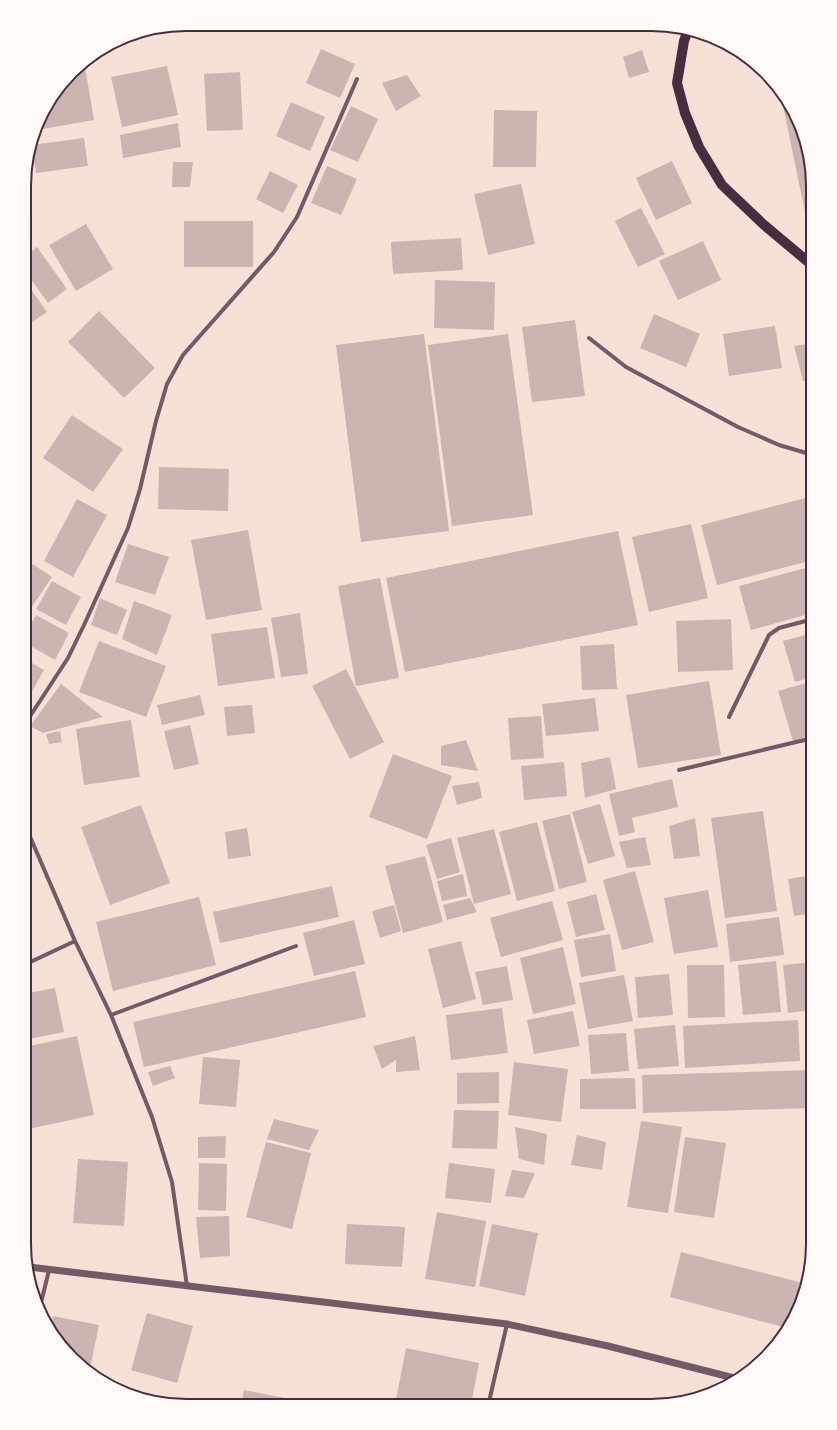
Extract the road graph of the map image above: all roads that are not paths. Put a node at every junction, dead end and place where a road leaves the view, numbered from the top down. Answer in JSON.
{"nodes":[{"id":1,"x":686,"y":35,"type":"edge"},
{"id":2,"x":357,"y":79,"type":"dead end"},
{"id":3,"x":806,"y":260,"type":"edge"},
{"id":4,"x":589,"y":338,"type":"dead end"},
{"id":5,"x":806,"y":453,"type":"edge"},
{"id":6,"x":806,"y":621,"type":"edge"},
{"id":7,"x":31,"y":715,"type":"edge"},
{"id":8,"x":729,"y":717,"type":"dead end"},
{"id":9,"x":806,"y":740,"type":"edge"},
{"id":10,"x":679,"y":770,"type":"dead end"},
{"id":11,"x":31,"y":841,"type":"edge"},
{"id":12,"x":76,"y":941,"type":"junction"},
{"id":13,"x":296,"y":946,"type":"dead end"},
{"id":14,"x":31,"y":962,"type":"edge"},
{"id":15,"x":111,"y":1015,"type":"junction"},
{"id":16,"x":33,"y":1268,"type":"edge"},
{"id":17,"x":49,"y":1270,"type":"junction"},
{"id":18,"x":187,"y":1286,"type":"junction"},
{"id":19,"x":42,"y":1301,"type":"edge"},
{"id":20,"x":507,"y":1324,"type":"junction"},
{"id":21,"x":729,"y":1378,"type":"edge"},
{"id":22,"x":490,"y":1399,"type":"edge"}],
"edges":[{"from":1,"to":3,"type":"main road"},
{"from":2,"to":7,"type":"street"},
{"from":4,"to":5,"type":"street"},
{"from":6,"to":8,"type":"street"},
{"from":9,"to":10,"type":"street"},
{"from":11,"to":12,"type":"street"},
{"from":12,"to":14,"type":"street"},
{"from":12,"to":15,"type":"street"},
{"from":13,"to":15,"type":"street"},
{"from":15,"to":18,"type":"street"},
{"from":16,"to":17,"type":"street"},
{"from":17,"to":18,"type":"street"},
{"from":17,"to":19,"type":"street"},
{"from":18,"to":20,"type":"street"},
{"from":20,"to":21,"type":"street"},
{"from":20,"to":22,"type":"street"}]}
